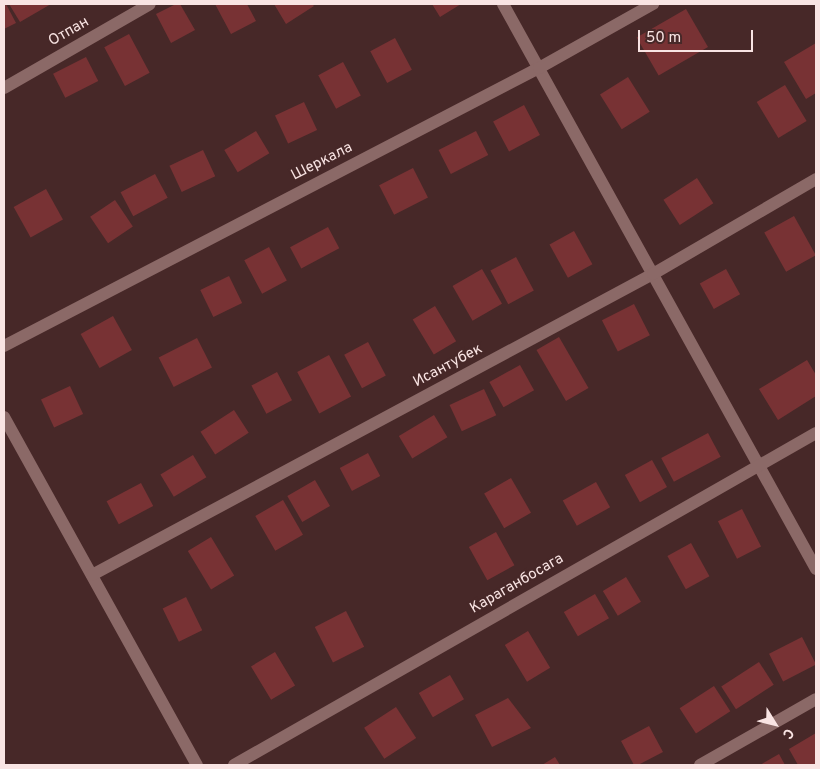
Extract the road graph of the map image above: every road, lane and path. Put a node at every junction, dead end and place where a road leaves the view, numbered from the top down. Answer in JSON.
{"nodes":[{"id":1,"x":150,"y":4,"type":"edge"},
{"id":2,"x":503,"y":4,"type":"edge"},
{"id":3,"x":653,"y":4,"type":"edge"},
{"id":4,"x":539,"y":68,"type":"junction"},
{"id":5,"x":4,"y":88,"type":"edge"},
{"id":6,"x":816,"y":179,"type":"edge"},
{"id":7,"x":653,"y":274,"type":"junction"},
{"id":8,"x":4,"y":346,"type":"edge"},
{"id":9,"x":4,"y":417,"type":"edge"},
{"id":10,"x":816,"y":433,"type":"edge"},
{"id":11,"x":758,"y":465,"type":"junction"},
{"id":12,"x":816,"y":569,"type":"edge"},
{"id":13,"x":92,"y":575,"type":"junction"},
{"id":14,"x":816,"y":699,"type":"edge"},
{"id":15,"x":197,"y":765,"type":"edge"},
{"id":16,"x":234,"y":765,"type":"edge"},
{"id":17,"x":700,"y":765,"type":"edge"}],
"edges":[{"from":1,"to":5,"type":"street","name":"Отпан"},
{"from":2,"to":4,"type":"street"},
{"from":3,"to":4,"type":"street","name":"Шеркала"},
{"from":4,"to":7,"type":"street"},
{"from":4,"to":8,"type":"street","name":"Шеркала"},
{"from":6,"to":7,"type":"street","name":"Исантубек"},
{"from":7,"to":11,"type":"street"},
{"from":7,"to":13,"type":"street","name":"Исантубек"},
{"from":9,"to":13,"type":"street"},
{"from":10,"to":11,"type":"street","name":"Караганбосага"},
{"from":11,"to":12,"type":"street"},
{"from":11,"to":16,"type":"street","name":"Караганбосага"},
{"from":13,"to":15,"type":"street"},
{"from":14,"to":17,"type":"street"}]}
